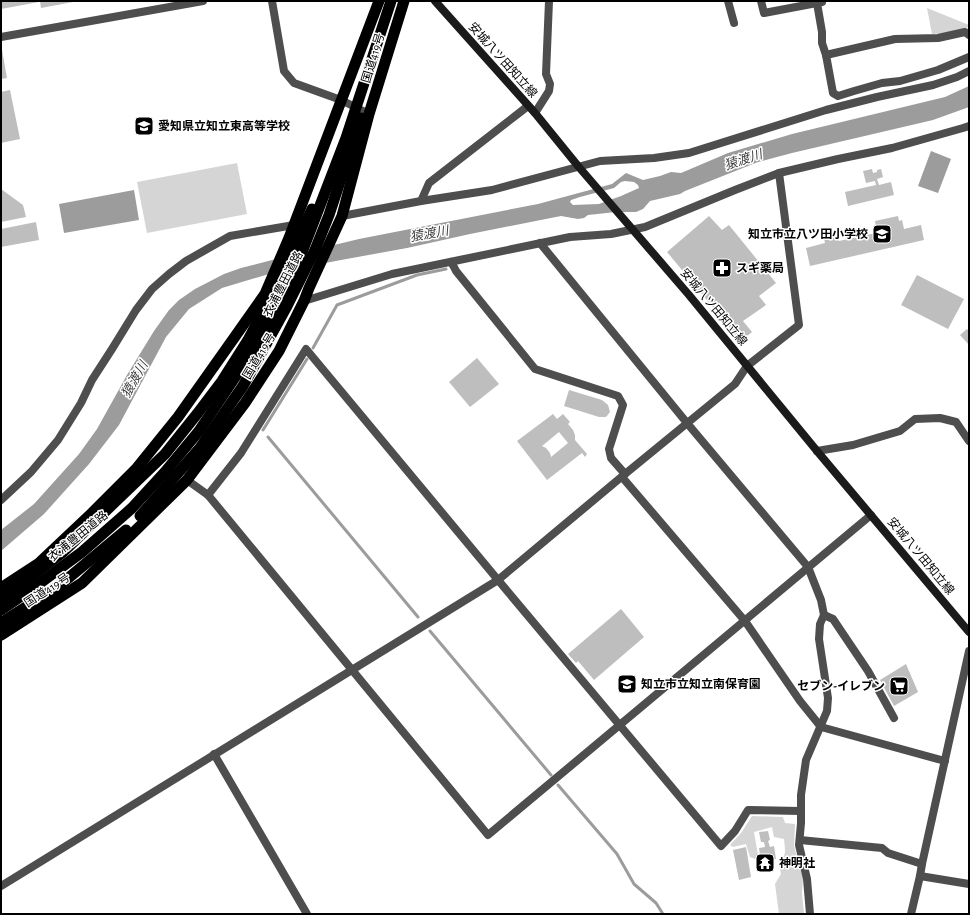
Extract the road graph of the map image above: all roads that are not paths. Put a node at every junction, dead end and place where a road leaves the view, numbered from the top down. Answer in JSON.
{"nodes":[{"id":1,"x":203,"y":1,"type":"edge"},
{"id":2,"x":272,"y":1,"type":"edge"},
{"id":3,"x":380,"y":1,"type":"edge"},
{"id":4,"x":391,"y":1,"type":"edge"},
{"id":5,"x":399,"y":1,"type":"edge"},
{"id":6,"x":404,"y":1,"type":"edge"},
{"id":7,"x":434,"y":1,"type":"edge"},
{"id":8,"x":549,"y":1,"type":"edge"},
{"id":9,"x":728,"y":1,"type":"edge"},
{"id":10,"x":761,"y":1,"type":"edge"},
{"id":11,"x":820,"y":2,"type":"edge"},
{"id":12,"x":734,"y":24,"type":"dead end"},
{"id":13,"x":969,"y":35,"type":"edge"},
{"id":14,"x":1,"y":37,"type":"edge"},
{"id":15,"x":826,"y":55,"type":"junction"},
{"id":16,"x":969,"y":57,"type":"edge"},
{"id":17,"x":969,"y":72,"type":"edge"},
{"id":18,"x":341,"y":100,"type":"junction"},
{"id":19,"x":528,"y":106,"type":"junction"},
{"id":20,"x":535,"y":113,"type":"junction"},
{"id":21,"x":370,"y":114,"type":"junction"},
{"id":22,"x":969,"y":126,"type":"edge"},
{"id":23,"x":346,"y":138,"type":"junction"},
{"id":24,"x":580,"y":169,"type":"junction"},
{"id":25,"x":779,"y":173,"type":"junction"},
{"id":26,"x":421,"y":201,"type":"junction"},
{"id":27,"x":342,"y":216,"type":"junction"},
{"id":28,"x":294,"y":225,"type":"junction"},
{"id":29,"x":633,"y":229,"type":"junction"},
{"id":30,"x":540,"y":243,"type":"junction"},
{"id":31,"x":451,"y":262,"type":"junction"},
{"id":32,"x":304,"y":301,"type":"junction"},
{"id":33,"x":747,"y":366,"type":"junction"},
{"id":34,"x":687,"y":423,"type":"junction"},
{"id":35,"x":969,"y":441,"type":"edge"},
{"id":36,"x":817,"y":452,"type":"junction"},
{"id":37,"x":624,"y":475,"type":"junction"},
{"id":38,"x":187,"y":480,"type":"junction"},
{"id":39,"x":208,"y":495,"type":"junction"},
{"id":40,"x":1,"y":500,"type":"edge"},
{"id":41,"x":871,"y":516,"type":"junction"},
{"id":42,"x":808,"y":567,"type":"junction"},
{"id":43,"x":498,"y":580,"type":"junction"},
{"id":44,"x":3,"y":595,"type":"edge"},
{"id":45,"x":1,"y":610,"type":"edge"},
{"id":46,"x":824,"y":615,"type":"junction"},
{"id":47,"x":745,"y":621,"type":"junction"},
{"id":48,"x":1,"y":623,"type":"edge"},
{"id":49,"x":969,"y":632,"type":"edge"},
{"id":50,"x":1,"y":635,"type":"edge"},
{"id":51,"x":969,"y":651,"type":"edge"},
{"id":52,"x":352,"y":670,"type":"junction"},
{"id":53,"x":894,"y":718,"type":"dead end"},
{"id":54,"x":620,"y":726,"type":"junction"},
{"id":55,"x":820,"y":727,"type":"junction"},
{"id":56,"x":214,"y":754,"type":"junction"},
{"id":57,"x":945,"y":761,"type":"junction"},
{"id":58,"x":801,"y":811,"type":"junction"},
{"id":59,"x":800,"y":840,"type":"junction"},
{"id":60,"x":922,"y":864,"type":"junction"},
{"id":61,"x":920,"y":876,"type":"junction"},
{"id":62,"x":969,"y":884,"type":"edge"},
{"id":63,"x":1,"y":886,"type":"edge"},
{"id":64,"x":307,"y":914,"type":"edge"},
{"id":65,"x":810,"y":914,"type":"edge"},
{"id":66,"x":910,"y":914,"type":"edge"}],
"edges":[{"from":1,"to":14,"type":"street"},
{"from":2,"to":18,"type":"street"},
{"from":3,"to":18,"type":"highway","name":"国道419号"},
{"from":4,"to":23,"type":"highway","name":"衣浦豊田道路"},
{"from":5,"to":48,"type":"highway","name":"衣浦豊田道路"},
{"from":6,"to":21,"type":"highway","name":"国道419号"},
{"from":7,"to":19,"type":"main road","name":"安城八ツ田知立線"},
{"from":8,"to":20,"type":"street"},
{"from":9,"to":12,"type":"street"},
{"from":10,"to":11,"type":"street"},
{"from":11,"to":15,"type":"street"},
{"from":13,"to":15,"type":"street"},
{"from":15,"to":16,"type":"street"},
{"from":17,"to":24,"type":"street"},
{"from":18,"to":21,"type":"street"},
{"from":18,"to":28,"type":"highway","name":"国道419号"},
{"from":19,"to":20,"type":"main road","name":"安城八ツ田知立線"},
{"from":19,"to":26,"type":"street"},
{"from":20,"to":24,"type":"main road","name":"安城八ツ田知立線"},
{"from":21,"to":27,"type":"highway","name":"国道419号"},
{"from":22,"to":25,"type":"street"},
{"from":23,"to":44,"type":"highway","name":"衣浦豊田道路"},
{"from":23,"to":45,"type":"highway","name":"衣浦豊田道路"},
{"from":24,"to":26,"type":"street"},
{"from":24,"to":29,"type":"main road","name":"安城八ツ田知立線"},
{"from":25,"to":29,"type":"street"},
{"from":25,"to":33,"type":"street"},
{"from":26,"to":27,"type":"street"},
{"from":27,"to":32,"type":"highway","name":"国道419号"},
{"from":28,"to":40,"type":"street"},
{"from":28,"to":44,"type":"highway","name":"国道419号"},
{"from":29,"to":30,"type":"street"},
{"from":29,"to":33,"type":"main road","name":"安城八ツ田知立線"},
{"from":30,"to":31,"type":"street"},
{"from":30,"to":34,"type":"street"},
{"from":31,"to":32,"type":"street"},
{"from":31,"to":37,"type":"street"},
{"from":32,"to":38,"type":"highway","name":"国道419号"},
{"from":33,"to":34,"type":"street"},
{"from":33,"to":36,"type":"main road","name":"安城八ツ田知立線"},
{"from":34,"to":37,"type":"street"},
{"from":34,"to":42,"type":"street"},
{"from":35,"to":36,"type":"street"},
{"from":36,"to":41,"type":"main road","name":"安城八ツ田知立線"},
{"from":37,"to":43,"type":"street"},
{"from":37,"to":47,"type":"street"},
{"from":38,"to":39,"type":"street"},
{"from":38,"to":50,"type":"highway","name":"国道419号"},
{"from":39,"to":43,"type":"street"},
{"from":39,"to":52,"type":"street"},
{"from":41,"to":42,"type":"street"},
{"from":41,"to":49,"type":"main road","name":"安城八ツ田知立線"},
{"from":42,"to":46,"type":"street"},
{"from":42,"to":47,"type":"street"},
{"from":43,"to":52,"type":"street"},
{"from":43,"to":54,"type":"street"},
{"from":46,"to":53,"type":"street"},
{"from":46,"to":55,"type":"street"},
{"from":47,"to":54,"type":"street"},
{"from":47,"to":55,"type":"street"},
{"from":51,"to":57,"type":"street"},
{"from":52,"to":54,"type":"street"},
{"from":52,"to":56,"type":"street"},
{"from":54,"to":58,"type":"street"},
{"from":55,"to":57,"type":"street"},
{"from":55,"to":58,"type":"street"},
{"from":56,"to":63,"type":"street"},
{"from":56,"to":64,"type":"street"},
{"from":57,"to":60,"type":"street"},
{"from":58,"to":59,"type":"street"},
{"from":59,"to":60,"type":"street"},
{"from":59,"to":65,"type":"street"},
{"from":60,"to":61,"type":"street"},
{"from":61,"to":62,"type":"street"},
{"from":61,"to":66,"type":"street"}]}
